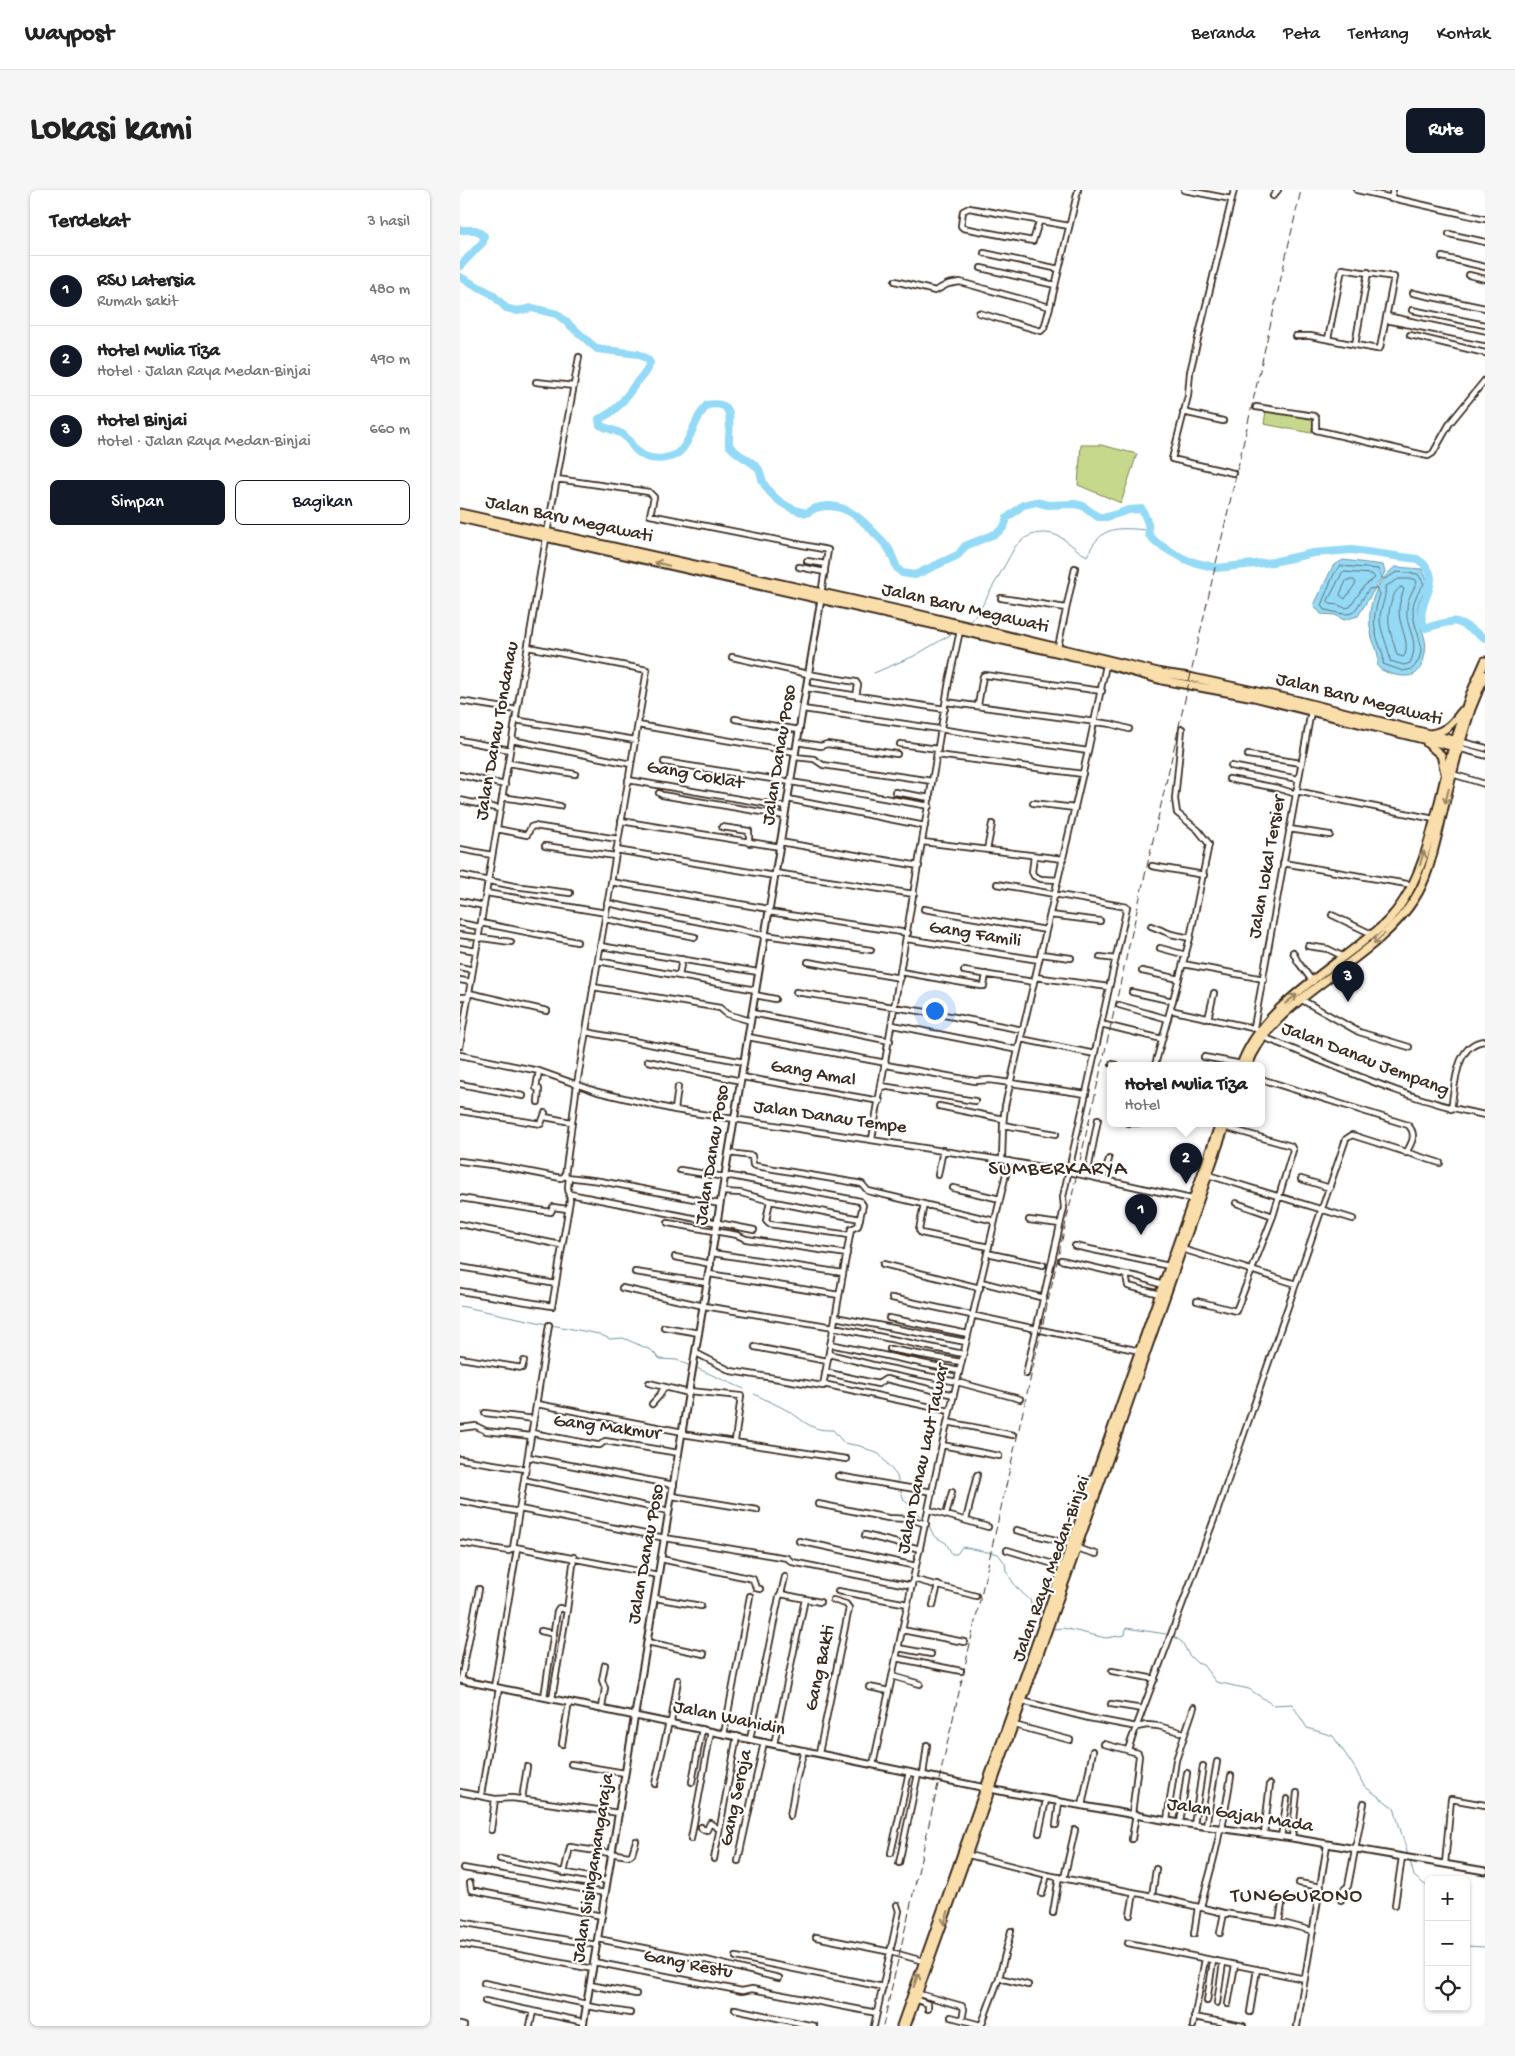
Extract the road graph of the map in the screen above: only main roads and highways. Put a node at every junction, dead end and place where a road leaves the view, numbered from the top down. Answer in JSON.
{"nodes":[{"id":1,"x":463,"y":517,"type":"edge"},
{"id":2,"x":959,"y":628,"type":"junction"},
{"id":3,"x":1485,"y":661,"type":"edge"},
{"id":4,"x":1485,"y":675,"type":"edge"},
{"id":5,"x":1466,"y":706,"type":"junction"},
{"id":6,"x":1308,"y":708,"type":"junction"},
{"id":7,"x":1422,"y":737,"type":"junction"},
{"id":8,"x":1457,"y":744,"type":"junction"},
{"id":9,"x":1449,"y":774,"type":"junction"},
{"id":10,"x":1259,"y":1032,"type":"junction"},
{"id":11,"x":1245,"y":1062,"type":"edge"},
{"id":12,"x":1222,"y":1127,"type":"edge"},
{"id":13,"x":1222,"y":1127,"type":"edge"},
{"id":14,"x":1196,"y":1200,"type":"junction"},
{"id":15,"x":1073,"y":1546,"type":"junction"},
{"id":16,"x":988,"y":1789,"type":"junction"},
{"id":17,"x":965,"y":1854,"type":"junction"},
{"id":18,"x":901,"y":2026,"type":"edge"},
{"id":19,"x":906,"y":2026,"type":"edge"}],
"edges":[{"from":1,"to":2,"type":"main road","name":"Jalan Baru Megawati"},
{"from":2,"to":6,"type":"main road","name":"Jalan Baru Megawati"},
{"from":2,"to":6,"type":"main road","name":"Jalan Baru Megawati"},
{"from":3,"to":5,"type":"main road"},
{"from":4,"to":8,"type":"main road"},
{"from":5,"to":7,"type":"main road"},
{"from":5,"to":8,"type":"main road"},
{"from":6,"to":7,"type":"main road","name":"Jalan Baru Megawati"},
{"from":7,"to":8,"type":"main road","name":"Jalan Baru Megawati"},
{"from":7,"to":9,"type":"main road"},
{"from":8,"to":9,"type":"main road"},
{"from":10,"to":9,"type":"main road","one_way":true},
{"from":9,"to":10,"type":"main road","one_way":true},
{"from":10,"to":11,"type":"main road"},
{"from":12,"to":14,"type":"main road","name":"Jalan Raya Medan-Binjai"},
{"from":13,"to":14,"type":"main road","name":"Jalan Raya Medan-Binjai"},
{"from":14,"to":15,"type":"main road","name":"Jalan Raya Medan-Binjai"},
{"from":14,"to":15,"type":"main road","name":"Jalan Raya Medan-Binjai"},
{"from":15,"to":16,"type":"main road","name":"Jalan Raya Medan-Binjai"},
{"from":15,"to":16,"type":"main road","name":"Jalan Raya Medan-Binjai"},
{"from":16,"to":17,"type":"main road","name":"Jalan Raya Medan-Binjai"},
{"from":18,"to":17,"type":"main road","name":"Jalan Raya Medan-Binjai","one_way":true},
{"from":17,"to":19,"type":"main road","name":"Jalan Raya Medan-Binjai","one_way":true}]}
